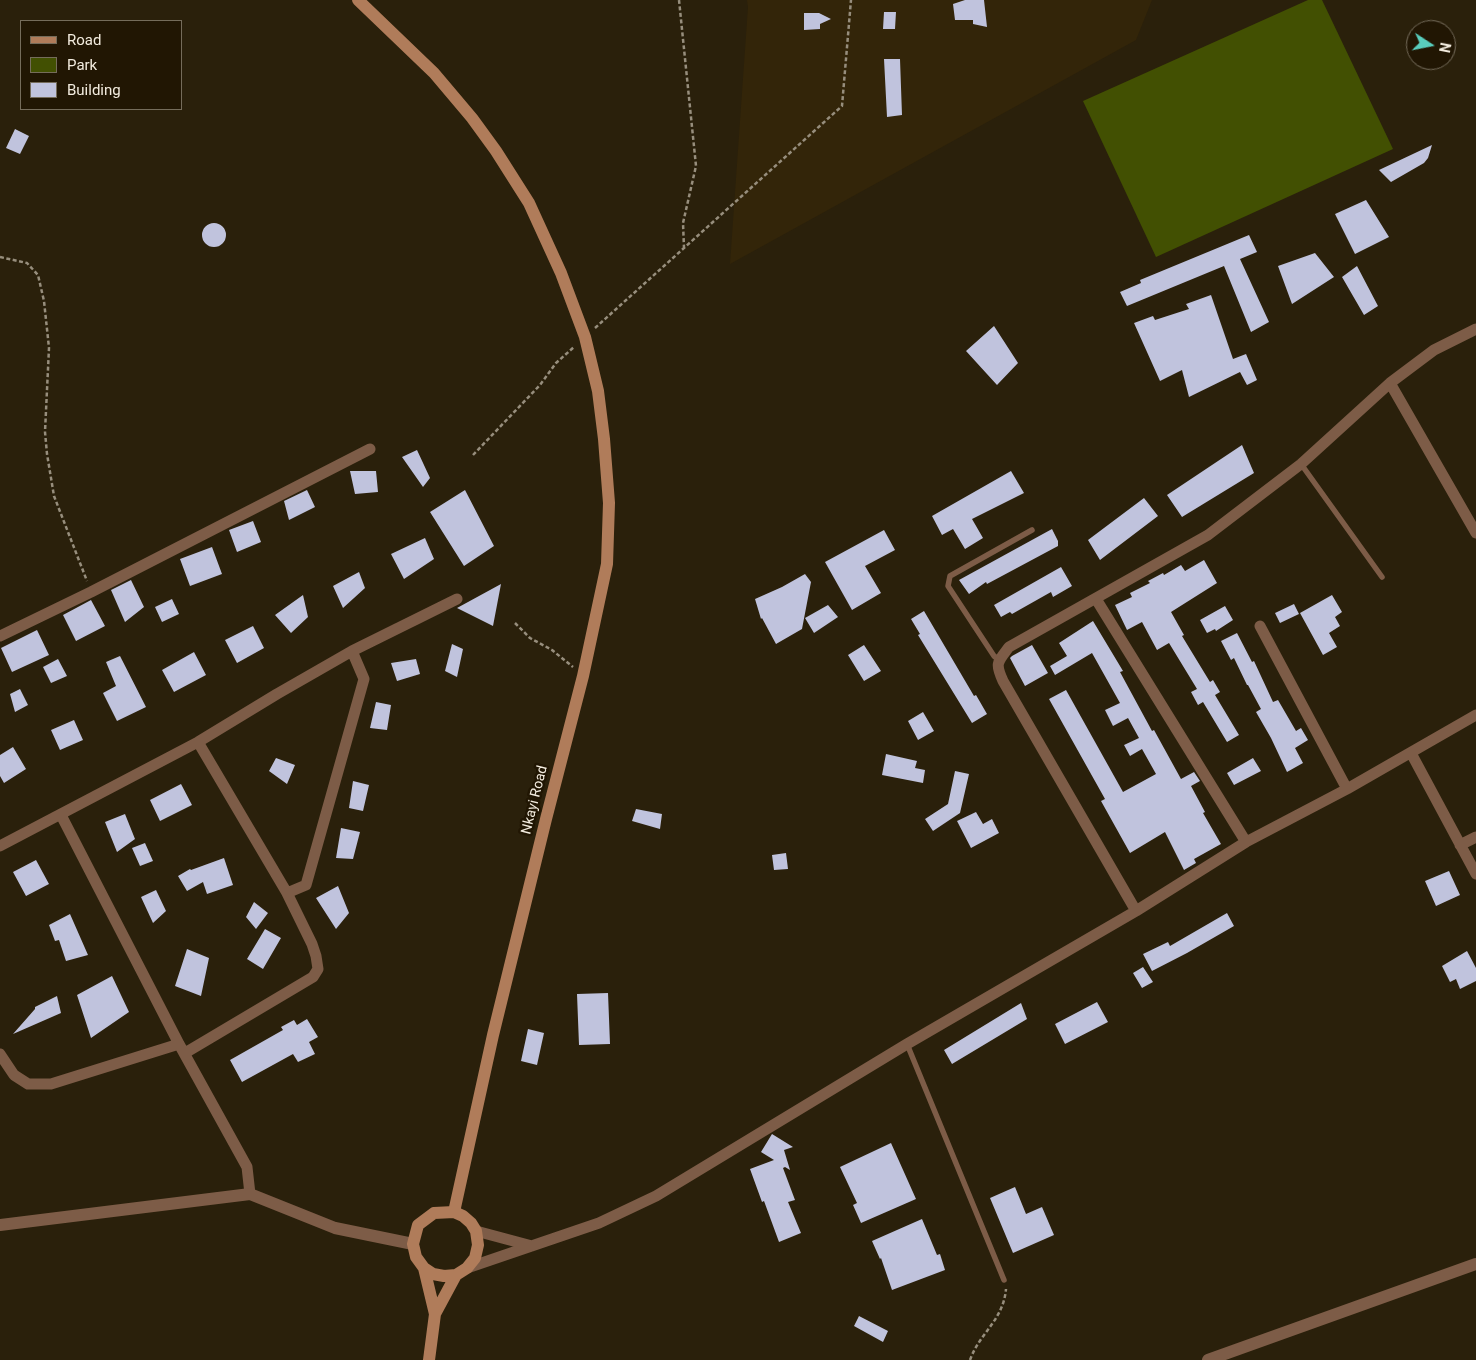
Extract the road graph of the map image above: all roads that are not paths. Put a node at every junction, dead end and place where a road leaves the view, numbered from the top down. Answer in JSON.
{"nodes":[{"id":1,"x":358,"y":0,"type":"edge"},
{"id":2,"x":1476,"y":329,"type":"edge"},
{"id":3,"x":1390,"y":383,"type":"junction"},
{"id":4,"x":370,"y":449,"type":"dead end"},
{"id":5,"x":1301,"y":464,"type":"junction"},
{"id":6,"x":1032,"y":530,"type":"dead end"},
{"id":7,"x":1476,"y":533,"type":"edge"},
{"id":8,"x":1382,"y":577,"type":"dead end"},
{"id":9,"x":457,"y":599,"type":"dead end"},
{"id":10,"x":1096,"y":599,"type":"junction"},
{"id":11,"x":1260,"y":626,"type":"dead end"},
{"id":12,"x":0,"y":636,"type":"edge"},
{"id":13,"x":352,"y":651,"type":"junction"},
{"id":14,"x":999,"y":660,"type":"junction"},
{"id":15,"x":1476,"y":715,"type":"edge"},
{"id":16,"x":198,"y":742,"type":"junction"},
{"id":17,"x":1411,"y":753,"type":"junction"},
{"id":18,"x":1347,"y":789,"type":"junction"},
{"id":19,"x":61,"y":815,"type":"junction"},
{"id":20,"x":1476,"y":837,"type":"edge"},
{"id":21,"x":1,"y":842,"type":"edge"},
{"id":22,"x":1246,"y":842,"type":"junction"},
{"id":23,"x":1460,"y":845,"type":"junction"},
{"id":24,"x":1476,"y":874,"type":"edge"},
{"id":25,"x":287,"y":893,"type":"junction"},
{"id":26,"x":1136,"y":911,"type":"junction"},
{"id":27,"x":907,"y":1044,"type":"junction"},
{"id":28,"x":182,"y":1049,"type":"junction"},
{"id":29,"x":0,"y":1054,"type":"edge"},
{"id":30,"x":250,"y":1194,"type":"junction"},
{"id":31,"x":454,"y":1212,"type":"junction"},
{"id":32,"x":0,"y":1225,"type":"edge"},
{"id":33,"x":476,"y":1231,"type":"junction"},
{"id":34,"x":413,"y":1244,"type":"junction"},
{"id":35,"x":532,"y":1246,"type":"junction"},
{"id":36,"x":1476,"y":1264,"type":"edge"},
{"id":37,"x":424,"y":1268,"type":"junction"},
{"id":38,"x":461,"y":1272,"type":"junction"},
{"id":39,"x":1004,"y":1280,"type":"road end"},
{"id":40,"x":435,"y":1314,"type":"junction"},
{"id":41,"x":429,"y":1360,"type":"edge"},
{"id":42,"x":1208,"y":1360,"type":"edge"}],
"edges":[{"from":1,"to":31,"type":"main road","name":"Nkayi Road"},
{"from":2,"to":3,"type":"street"},
{"from":3,"to":5,"type":"street"},
{"from":3,"to":7,"type":"street"},
{"from":4,"to":12,"type":"street"},
{"from":5,"to":8,"type":"lane"},
{"from":5,"to":10,"type":"street"},
{"from":6,"to":14,"type":"lane"},
{"from":9,"to":13,"type":"street"},
{"from":10,"to":14,"type":"street"},
{"from":10,"to":22,"type":"street"},
{"from":11,"to":18,"type":"street"},
{"from":13,"to":16,"type":"street"},
{"from":13,"to":25,"type":"street"},
{"from":14,"to":26,"type":"street"},
{"from":15,"to":17,"type":"street"},
{"from":16,"to":19,"type":"street"},
{"from":16,"to":25,"type":"street"},
{"from":17,"to":18,"type":"street"},
{"from":17,"to":23,"type":"street"},
{"from":18,"to":22,"type":"street"},
{"from":19,"to":21,"type":"street"},
{"from":19,"to":28,"type":"street"},
{"from":20,"to":23,"type":"street"},
{"from":22,"to":26,"type":"street"},
{"from":23,"to":24,"type":"street"},
{"from":25,"to":28,"type":"street"},
{"from":26,"to":27,"type":"street"},
{"from":27,"to":35,"type":"street"},
{"from":27,"to":39,"type":"lane"},
{"from":28,"to":29,"type":"street"},
{"from":28,"to":30,"type":"street"},
{"from":30,"to":32,"type":"street"},
{"from":30,"to":34,"type":"street"},
{"from":31,"to":33,"type":"main road"},
{"from":31,"to":34,"type":"main road"},
{"from":33,"to":35,"type":"street"},
{"from":33,"to":38,"type":"main road"},
{"from":34,"to":37,"type":"main road"},
{"from":35,"to":38,"type":"street"},
{"from":36,"to":42,"type":"street"},
{"from":37,"to":38,"type":"main road"},
{"from":37,"to":40,"type":"main road"},
{"from":38,"to":40,"type":"main road"},
{"from":40,"to":41,"type":"main road"}]}
